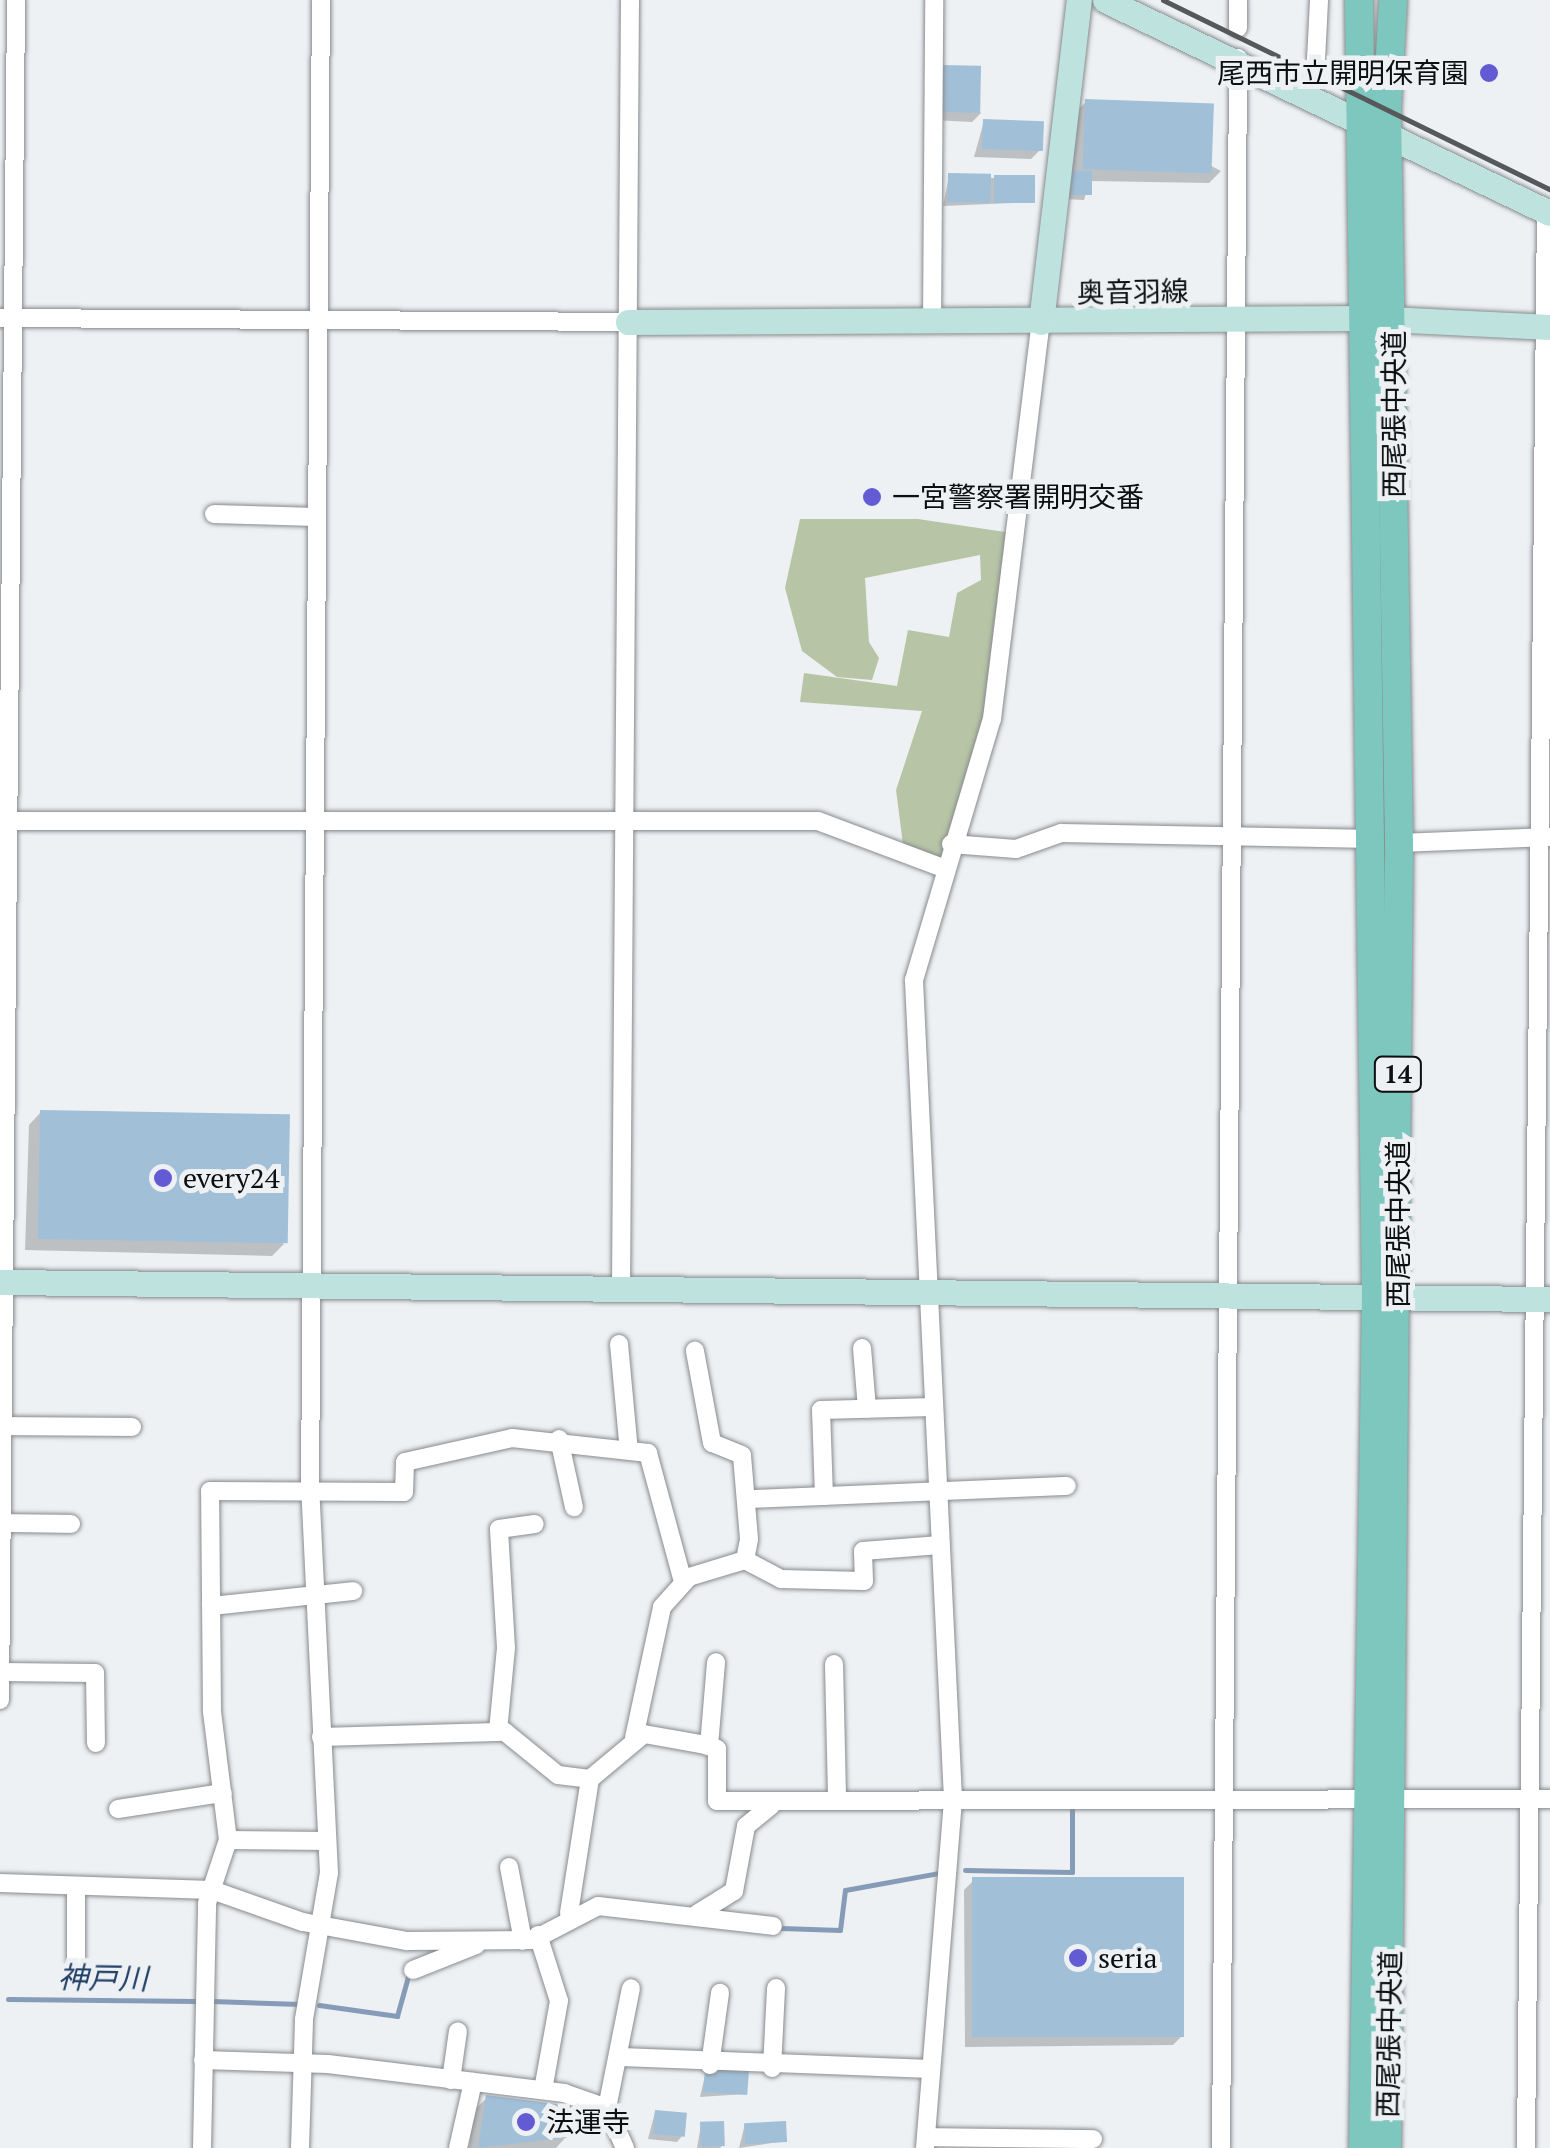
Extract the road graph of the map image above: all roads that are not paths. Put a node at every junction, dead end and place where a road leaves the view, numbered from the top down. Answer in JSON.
{"nodes":[{"id":1,"x":16,"y":0,"type":"edge"},
{"id":2,"x":321,"y":0,"type":"edge"},
{"id":3,"x":630,"y":0,"type":"edge"},
{"id":4,"x":934,"y":0,"type":"edge"},
{"id":5,"x":1080,"y":0,"type":"edge"},
{"id":6,"x":1106,"y":0,"type":"edge"},
{"id":7,"x":1238,"y":0,"type":"edge"},
{"id":8,"x":1319,"y":0,"type":"edge"},
{"id":9,"x":1360,"y":0,"type":"edge"},
{"id":10,"x":1394,"y":0,"type":"edge"},
{"id":11,"x":1238,"y":28,"type":"dead end"},
{"id":12,"x":1238,"y":58,"type":"junction"},
{"id":13,"x":1316,"y":60,"type":"dead end"},
{"id":14,"x":1356,"y":115,"type":"junction"},
{"id":15,"x":1392,"y":134,"type":"junction"},
{"id":16,"x":1548,"y":212,"type":"edge"},
{"id":17,"x":8,"y":318,"type":"edge"},
{"id":18,"x":1381,"y":319,"type":"junction"},
{"id":19,"x":1240,"y":320,"type":"junction"},
{"id":20,"x":320,"y":322,"type":"junction"},
{"id":21,"x":628,"y":322,"type":"junction"},
{"id":22,"x":1042,"y":322,"type":"junction"},
{"id":23,"x":932,"y":324,"type":"junction"},
{"id":24,"x":1547,"y":327,"type":"edge"},
{"id":25,"x":214,"y":514,"type":"dead end"},
{"id":26,"x":316,"y":518,"type":"junction"},
{"id":27,"x":311,"y":819,"type":"junction"},
{"id":28,"x":619,"y":819,"type":"junction"},
{"id":29,"x":3,"y":821,"type":"edge"},
{"id":30,"x":1547,"y":837,"type":"edge"},
{"id":31,"x":1231,"y":838,"type":"junction"},
{"id":32,"x":1386,"y":841,"type":"junction"},
{"id":33,"x":952,"y":844,"type":"junction"},
{"id":34,"x":943,"y":868,"type":"junction"},
{"id":35,"x":4,"y":1282,"type":"edge"},
{"id":36,"x":313,"y":1283,"type":"junction"},
{"id":37,"x":622,"y":1289,"type":"junction"},
{"id":38,"x":927,"y":1290,"type":"junction"},
{"id":39,"x":1226,"y":1294,"type":"junction"},
{"id":40,"x":1387,"y":1296,"type":"junction"},
{"id":41,"x":1540,"y":1298,"type":"edge"},
{"id":42,"x":619,"y":1344,"type":"dead end"},
{"id":43,"x":862,"y":1348,"type":"dead end"},
{"id":44,"x":695,"y":1351,"type":"dead end"},
{"id":45,"x":932,"y":1406,"type":"junction"},
{"id":46,"x":867,"y":1409,"type":"junction"},
{"id":47,"x":2,"y":1426,"type":"edge"},
{"id":48,"x":132,"y":1428,"type":"dead end"},
{"id":49,"x":558,"y":1439,"type":"junction"},
{"id":50,"x":629,"y":1450,"type":"junction"},
{"id":51,"x":2,"y":1473,"type":"edge"},
{"id":52,"x":1067,"y":1486,"type":"dead end"},
{"id":53,"x":310,"y":1492,"type":"junction"},
{"id":54,"x":937,"y":1492,"type":"junction"},
{"id":55,"x":824,"y":1496,"type":"junction"},
{"id":56,"x":752,"y":1499,"type":"junction"},
{"id":57,"x":574,"y":1508,"type":"dead end"},
{"id":58,"x":2,"y":1523,"type":"edge"},
{"id":59,"x":71,"y":1524,"type":"dead end"},
{"id":60,"x":536,"y":1524,"type":"dead end"},
{"id":61,"x":940,"y":1545,"type":"junction"},
{"id":62,"x":746,"y":1560,"type":"junction"},
{"id":63,"x":683,"y":1582,"type":"junction"},
{"id":64,"x":1,"y":1584,"type":"edge"},
{"id":65,"x":353,"y":1590,"type":"dead end"},
{"id":66,"x":311,"y":1596,"type":"junction"},
{"id":67,"x":212,"y":1606,"type":"junction"},
{"id":68,"x":716,"y":1662,"type":"dead end"},
{"id":69,"x":834,"y":1664,"type":"dead end"},
{"id":70,"x":0,"y":1672,"type":"edge"},
{"id":71,"x":0,"y":1700,"type":"edge"},
{"id":72,"x":498,"y":1731,"type":"junction"},
{"id":73,"x":321,"y":1737,"type":"junction"},
{"id":74,"x":634,"y":1738,"type":"junction"},
{"id":75,"x":96,"y":1743,"type":"dead end"},
{"id":76,"x":709,"y":1746,"type":"junction"},
{"id":77,"x":590,"y":1780,"type":"junction"},
{"id":78,"x":223,"y":1794,"type":"junction"},
{"id":79,"x":1221,"y":1795,"type":"junction"},
{"id":80,"x":1379,"y":1797,"type":"junction"},
{"id":81,"x":953,"y":1799,"type":"junction"},
{"id":82,"x":1541,"y":1799,"type":"edge"},
{"id":83,"x":837,"y":1801,"type":"junction"},
{"id":84,"x":781,"y":1802,"type":"junction"},
{"id":85,"x":118,"y":1809,"type":"dead end"},
{"id":86,"x":228,"y":1840,"type":"junction"},
{"id":87,"x":327,"y":1841,"type":"junction"},
{"id":88,"x":508,"y":1867,"type":"dead end"},
{"id":89,"x":0,"y":1883,"type":"edge"},
{"id":90,"x":76,"y":1886,"type":"junction"},
{"id":91,"x":212,"y":1890,"type":"junction"},
{"id":92,"x":570,"y":1913,"type":"junction"},
{"id":93,"x":697,"y":1914,"type":"junction"},
{"id":94,"x":773,"y":1926,"type":"dead end"},
{"id":95,"x":322,"y":1927,"type":"junction"},
{"id":96,"x":530,"y":1939,"type":"junction"},
{"id":97,"x":480,"y":1943,"type":"junction"},
{"id":98,"x":76,"y":1961,"type":"dead end"},
{"id":99,"x":413,"y":1970,"type":"dead end"},
{"id":100,"x":631,"y":1988,"type":"dead end"},
{"id":101,"x":776,"y":1988,"type":"dead end"},
{"id":102,"x":720,"y":1992,"type":"dead end"},
{"id":103,"x":458,"y":2031,"type":"dead end"},
{"id":104,"x":620,"y":2056,"type":"junction"},
{"id":105,"x":203,"y":2060,"type":"junction"},
{"id":106,"x":300,"y":2064,"type":"junction"},
{"id":107,"x":710,"y":2065,"type":"junction"},
{"id":108,"x":772,"y":2068,"type":"junction"},
{"id":109,"x":931,"y":2069,"type":"junction"},
{"id":110,"x":452,"y":2080,"type":"junction"},
{"id":111,"x":473,"y":2082,"type":"junction"},
{"id":112,"x":542,"y":2090,"type":"junction"},
{"id":113,"x":607,"y":2108,"type":"junction"},
{"id":114,"x":1092,"y":2139,"type":"dead end"},
{"id":115,"x":926,"y":2142,"type":"edge"},
{"id":116,"x":202,"y":2148,"type":"edge"},
{"id":117,"x":300,"y":2148,"type":"edge"},
{"id":118,"x":458,"y":2148,"type":"edge"},
{"id":119,"x":625,"y":2148,"type":"edge"},
{"id":120,"x":1221,"y":2148,"type":"edge"},
{"id":121,"x":1364,"y":2148,"type":"edge"},
{"id":122,"x":1388,"y":2148,"type":"edge"},
{"id":123,"x":1526,"y":2148,"type":"edge"}],
"edges":[{"from":1,"to":17,"type":"street"},
{"from":2,"to":20,"type":"street"},
{"from":3,"to":21,"type":"street"},
{"from":4,"to":23,"type":"street"},
{"from":5,"to":22,"type":"street","name":"奥音羽線"},
{"from":6,"to":12,"type":"street"},
{"from":7,"to":11,"type":"street"},
{"from":8,"to":13,"type":"street"},
{"from":9,"to":14,"type":"main road","name":"西尾張中央道","number":"14"},
{"from":10,"to":15,"type":"main road","name":"西尾張中央道","number":"14"},
{"from":12,"to":14,"type":"street"},
{"from":12,"to":19,"type":"street"},
{"from":14,"to":15,"type":"street"},
{"from":14,"to":18,"type":"main road","name":"西尾張中央道","number":"14"},
{"from":15,"to":16,"type":"street"},
{"from":15,"to":18,"type":"main road","name":"西尾張中央道","number":"14"},
{"from":16,"to":24,"type":"street"},
{"from":17,"to":20,"type":"street"},
{"from":17,"to":29,"type":"street"},
{"from":18,"to":19,"type":"street","name":"奥音羽線"},
{"from":18,"to":24,"type":"street","name":"奥音羽線"},
{"from":18,"to":32,"type":"main road","name":"西尾張中央道","number":"14"},
{"from":19,"to":22,"type":"street","name":"奥音羽線"},
{"from":19,"to":31,"type":"street"},
{"from":20,"to":21,"type":"street"},
{"from":20,"to":26,"type":"street"},
{"from":21,"to":23,"type":"street"},
{"from":21,"to":28,"type":"street"},
{"from":22,"to":23,"type":"street"},
{"from":22,"to":33,"type":"street"},
{"from":24,"to":30,"type":"street"},
{"from":25,"to":26,"type":"street"},
{"from":26,"to":27,"type":"street"},
{"from":27,"to":28,"type":"street"},
{"from":27,"to":29,"type":"street"},
{"from":27,"to":36,"type":"street"},
{"from":28,"to":34,"type":"street"},
{"from":28,"to":37,"type":"street"},
{"from":29,"to":35,"type":"street"},
{"from":30,"to":32,"type":"street"},
{"from":30,"to":41,"type":"street"},
{"from":31,"to":32,"type":"street"},
{"from":31,"to":33,"type":"street"},
{"from":31,"to":39,"type":"street"},
{"from":32,"to":40,"type":"main road","name":"西尾張中央道","number":"14"},
{"from":33,"to":34,"type":"street"},
{"from":34,"to":38,"type":"street"},
{"from":35,"to":36,"type":"street"},
{"from":35,"to":47,"type":"street"},
{"from":36,"to":37,"type":"street"},
{"from":36,"to":53,"type":"street"},
{"from":37,"to":38,"type":"street"},
{"from":38,"to":39,"type":"street"},
{"from":38,"to":45,"type":"street"},
{"from":39,"to":40,"type":"street"},
{"from":39,"to":79,"type":"street"},
{"from":40,"to":41,"type":"street"},
{"from":40,"to":80,"type":"main road","name":"西尾張中央道","number":"14"},
{"from":41,"to":82,"type":"street"},
{"from":42,"to":50,"type":"street"},
{"from":43,"to":46,"type":"street"},
{"from":44,"to":56,"type":"street"},
{"from":45,"to":46,"type":"street"},
{"from":45,"to":54,"type":"street"},
{"from":46,"to":55,"type":"street"},
{"from":47,"to":48,"type":"street"},
{"from":47,"to":51,"type":"street"},
{"from":49,"to":50,"type":"street"},
{"from":49,"to":53,"type":"street"},
{"from":49,"to":57,"type":"street"},
{"from":50,"to":63,"type":"street"},
{"from":51,"to":58,"type":"street"},
{"from":52,"to":54,"type":"street"},
{"from":53,"to":66,"type":"street"},
{"from":53,"to":67,"type":"street"},
{"from":54,"to":55,"type":"street"},
{"from":54,"to":61,"type":"street"},
{"from":55,"to":56,"type":"street"},
{"from":56,"to":62,"type":"street"},
{"from":58,"to":59,"type":"street"},
{"from":58,"to":64,"type":"street"},
{"from":60,"to":72,"type":"street"},
{"from":61,"to":62,"type":"street"},
{"from":61,"to":81,"type":"street"},
{"from":62,"to":63,"type":"street"},
{"from":63,"to":74,"type":"street"},
{"from":64,"to":70,"type":"street"},
{"from":65,"to":66,"type":"street"},
{"from":66,"to":67,"type":"street"},
{"from":66,"to":73,"type":"street"},
{"from":67,"to":78,"type":"street"},
{"from":68,"to":76,"type":"street"},
{"from":69,"to":83,"type":"street"},
{"from":70,"to":71,"type":"street"},
{"from":70,"to":75,"type":"street"},
{"from":72,"to":73,"type":"street"},
{"from":72,"to":77,"type":"street"},
{"from":73,"to":87,"type":"street"},
{"from":74,"to":76,"type":"street"},
{"from":74,"to":77,"type":"street"},
{"from":76,"to":84,"type":"street"},
{"from":77,"to":92,"type":"street"},
{"from":78,"to":85,"type":"street"},
{"from":78,"to":86,"type":"street"},
{"from":79,"to":80,"type":"street"},
{"from":79,"to":81,"type":"street"},
{"from":79,"to":120,"type":"street"},
{"from":80,"to":82,"type":"street"},
{"from":80,"to":121,"type":"main road","name":"西尾張中央道","number":"14"},
{"from":80,"to":122,"type":"main road","name":"西尾張中央道","number":"14"},
{"from":81,"to":83,"type":"street"},
{"from":81,"to":109,"type":"street"},
{"from":82,"to":123,"type":"street"},
{"from":83,"to":84,"type":"street"},
{"from":84,"to":93,"type":"street"},
{"from":86,"to":87,"type":"street"},
{"from":86,"to":91,"type":"street"},
{"from":87,"to":95,"type":"street"},
{"from":88,"to":96,"type":"street"},
{"from":89,"to":90,"type":"street"},
{"from":90,"to":91,"type":"street"},
{"from":90,"to":98,"type":"street"},
{"from":91,"to":95,"type":"street"},
{"from":91,"to":105,"type":"street"},
{"from":92,"to":93,"type":"street"},
{"from":92,"to":96,"type":"street"},
{"from":93,"to":94,"type":"street"},
{"from":95,"to":97,"type":"street"},
{"from":95,"to":106,"type":"street"},
{"from":96,"to":97,"type":"street"},
{"from":96,"to":112,"type":"street"},
{"from":97,"to":99,"type":"street"},
{"from":100,"to":104,"type":"street"},
{"from":101,"to":108,"type":"street"},
{"from":102,"to":107,"type":"street"},
{"from":103,"to":110,"type":"street"},
{"from":104,"to":107,"type":"street"},
{"from":104,"to":113,"type":"street"},
{"from":105,"to":106,"type":"street"},
{"from":105,"to":116,"type":"street"},
{"from":106,"to":110,"type":"street"},
{"from":106,"to":117,"type":"street"},
{"from":107,"to":108,"type":"street"},
{"from":108,"to":109,"type":"street"},
{"from":109,"to":115,"type":"street"},
{"from":110,"to":111,"type":"street"},
{"from":111,"to":112,"type":"street"},
{"from":111,"to":118,"type":"street"},
{"from":112,"to":113,"type":"street"},
{"from":113,"to":119,"type":"street"},
{"from":114,"to":115,"type":"street"}]}
